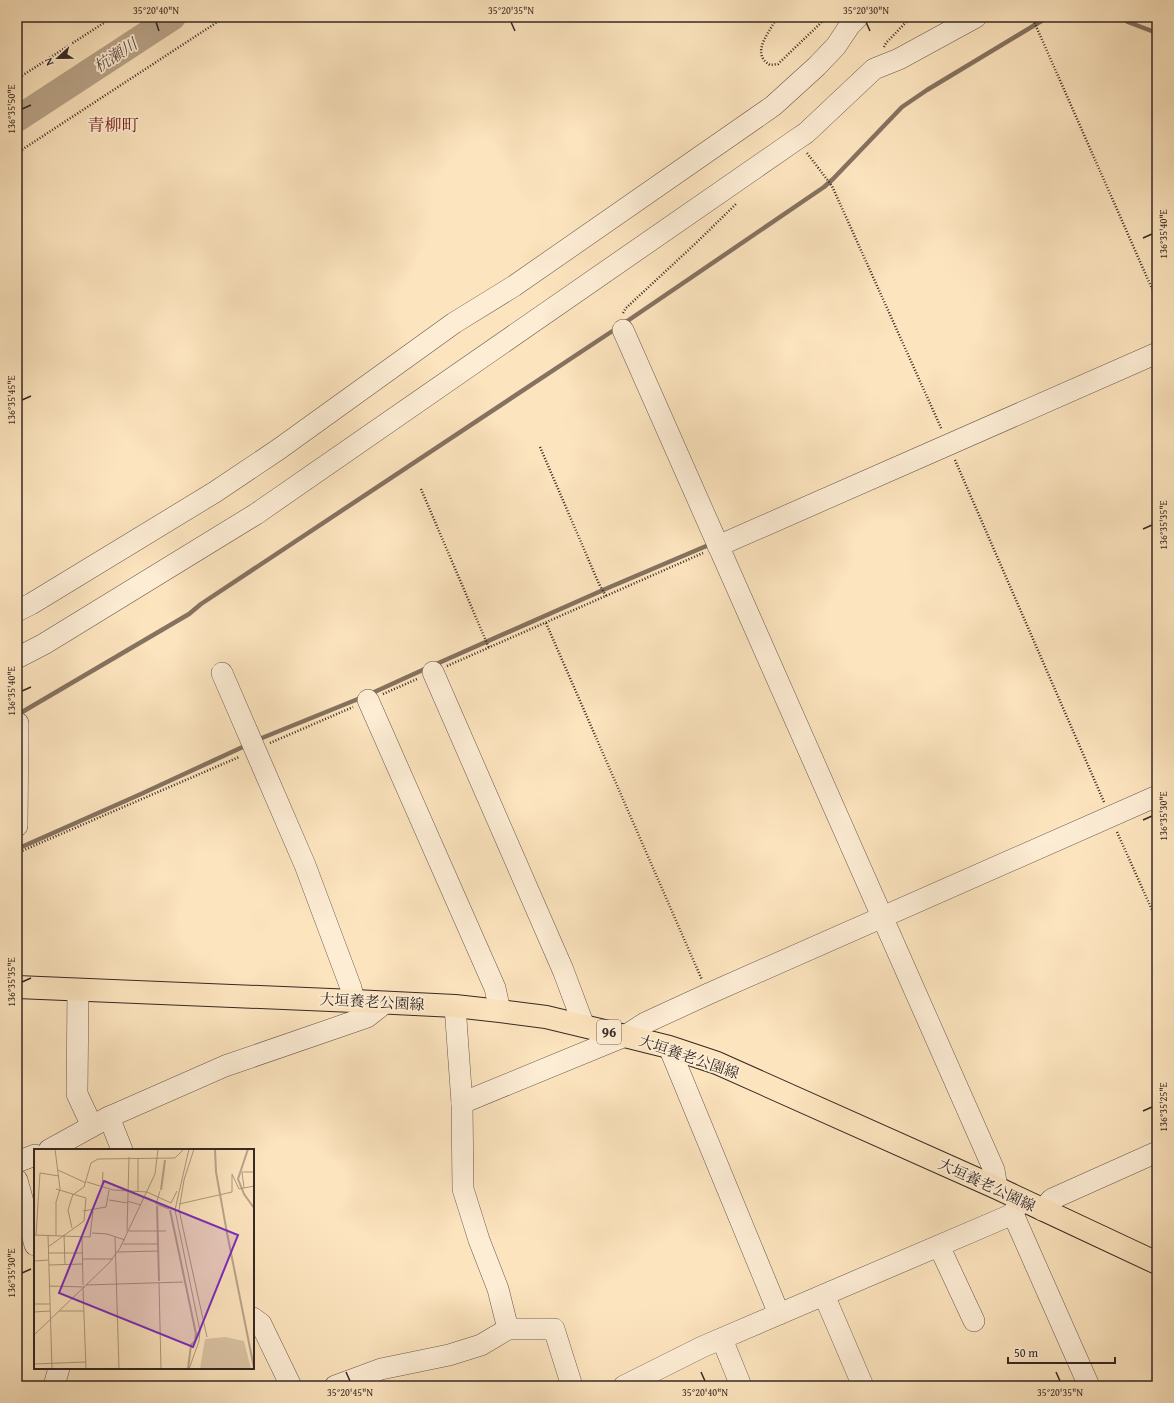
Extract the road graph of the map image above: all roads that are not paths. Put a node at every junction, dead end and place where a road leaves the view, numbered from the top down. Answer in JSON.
{"nodes":[{"id":1,"x":858,"y":17,"type":"edge"},
{"id":2,"x":976,"y":17,"type":"edge"},
{"id":3,"x":623,"y":330,"type":"road end"},
{"id":4,"x":1157,"y":352,"type":"edge"},
{"id":5,"x":718,"y":546,"type":"junction"},
{"id":6,"x":17,"y":611,"type":"edge"},
{"id":7,"x":17,"y":658,"type":"edge"},
{"id":8,"x":433,"y":672,"type":"road end"},
{"id":9,"x":222,"y":673,"type":"dead end"},
{"id":10,"x":368,"y":700,"type":"road end"},
{"id":11,"x":18,"y":723,"type":"dead end"},
{"id":12,"x":1157,"y":796,"type":"edge"},
{"id":13,"x":17,"y":826,"type":"edge"},
{"id":14,"x":882,"y":917,"type":"junction"},
{"id":15,"x":17,"y":987,"type":"edge"},
{"id":16,"x":78,"y":990,"type":"junction"},
{"id":17,"x":354,"y":1001,"type":"junction"},
{"id":18,"x":385,"y":1003,"type":"junction"},
{"id":19,"x":455,"y":1006,"type":"junction"},
{"id":20,"x":500,"y":1011,"type":"junction"},
{"id":21,"x":584,"y":1026,"type":"junction"},
{"id":22,"x":625,"y":1036,"type":"junction"},
{"id":23,"x":669,"y":1047,"type":"junction"},
{"id":24,"x":462,"y":1103,"type":"junction"},
{"id":25,"x":100,"y":1122,"type":"junction"},
{"id":26,"x":50,"y":1149,"type":"edge"},
{"id":27,"x":121,"y":1149,"type":"edge"},
{"id":28,"x":1157,"y":1152,"type":"edge"},
{"id":29,"x":34,"y":1155,"type":"edge"},
{"id":30,"x":17,"y":1162,"type":"edge"},
{"id":31,"x":17,"y":1180,"type":"edge"},
{"id":32,"x":997,"y":1188,"type":"junction"},
{"id":33,"x":1016,"y":1206,"type":"junction"},
{"id":34,"x":1042,"y":1210,"type":"junction"},
{"id":35,"x":34,"y":1241,"type":"edge"},
{"id":36,"x":939,"y":1246,"type":"junction"},
{"id":37,"x":1157,"y":1263,"type":"edge"},
{"id":38,"x":824,"y":1295,"type":"junction"},
{"id":39,"x":779,"y":1314,"type":"junction"},
{"id":40,"x":254,"y":1319,"type":"edge"},
{"id":41,"x":974,"y":1321,"type":"dead end"},
{"id":42,"x":508,"y":1328,"type":"junction"},
{"id":43,"x":722,"y":1339,"type":"junction"},
{"id":44,"x":59,"y":1369,"type":"edge"},
{"id":45,"x":54,"y":1386,"type":"edge"},
{"id":46,"x":291,"y":1386,"type":"edge"},
{"id":47,"x":335,"y":1386,"type":"edge"},
{"id":48,"x":572,"y":1386,"type":"edge"},
{"id":49,"x":624,"y":1386,"type":"edge"},
{"id":50,"x":741,"y":1386,"type":"edge"},
{"id":51,"x":863,"y":1386,"type":"edge"},
{"id":52,"x":1089,"y":1386,"type":"edge"}],
"edges":[{"from":1,"to":6,"type":"street"},
{"from":2,"to":7,"type":"street"},
{"from":3,"to":5,"type":"street"},
{"from":4,"to":5,"type":"street"},
{"from":5,"to":14,"type":"street"},
{"from":8,"to":21,"type":"street"},
{"from":9,"to":17,"type":"street"},
{"from":10,"to":20,"type":"street"},
{"from":11,"to":13,"type":"street"},
{"from":12,"to":14,"type":"street"},
{"from":14,"to":22,"type":"street"},
{"from":14,"to":32,"type":"street"},
{"from":15,"to":16,"type":"main road","name":"大垣養老公園線","number":"96"},
{"from":16,"to":17,"type":"main road","name":"大垣養老公園線","number":"96"},
{"from":16,"to":25,"type":"street"},
{"from":17,"to":18,"type":"main road","name":"大垣養老公園線","number":"96"},
{"from":18,"to":19,"type":"main road","name":"大垣養老公園線","number":"96"},
{"from":18,"to":25,"type":"street"},
{"from":19,"to":20,"type":"main road","name":"大垣養老公園線","number":"96"},
{"from":19,"to":24,"type":"street"},
{"from":20,"to":21,"type":"main road","name":"大垣養老公園線","number":"96"},
{"from":21,"to":22,"type":"main road","name":"大垣養老公園線","number":"96"},
{"from":22,"to":23,"type":"main road","name":"大垣養老公園線","number":"96"},
{"from":22,"to":24,"type":"street"},
{"from":23,"to":32,"type":"main road","name":"大垣養老公園線","number":"96"},
{"from":23,"to":39,"type":"street"},
{"from":24,"to":42,"type":"street"},
{"from":25,"to":26,"type":"street"},
{"from":25,"to":27,"type":"street"},
{"from":28,"to":34,"type":"street"},
{"from":29,"to":30,"type":"street"},
{"from":31,"to":35,"type":"street"},
{"from":32,"to":33,"type":"main road","name":"大垣養老公園線","number":"96"},
{"from":33,"to":34,"type":"main road","name":"大垣養老公園線","number":"96"},
{"from":33,"to":36,"type":"street"},
{"from":33,"to":52,"type":"street"},
{"from":34,"to":37,"type":"main road","name":"大垣養老公園線","number":"96"},
{"from":36,"to":38,"type":"street"},
{"from":36,"to":41,"type":"street"},
{"from":38,"to":39,"type":"street"},
{"from":38,"to":51,"type":"street"},
{"from":39,"to":43,"type":"street"},
{"from":40,"to":46,"type":"street"},
{"from":42,"to":47,"type":"street"},
{"from":42,"to":48,"type":"street"},
{"from":43,"to":49,"type":"street"},
{"from":43,"to":50,"type":"street"},
{"from":44,"to":45,"type":"street"}]}
